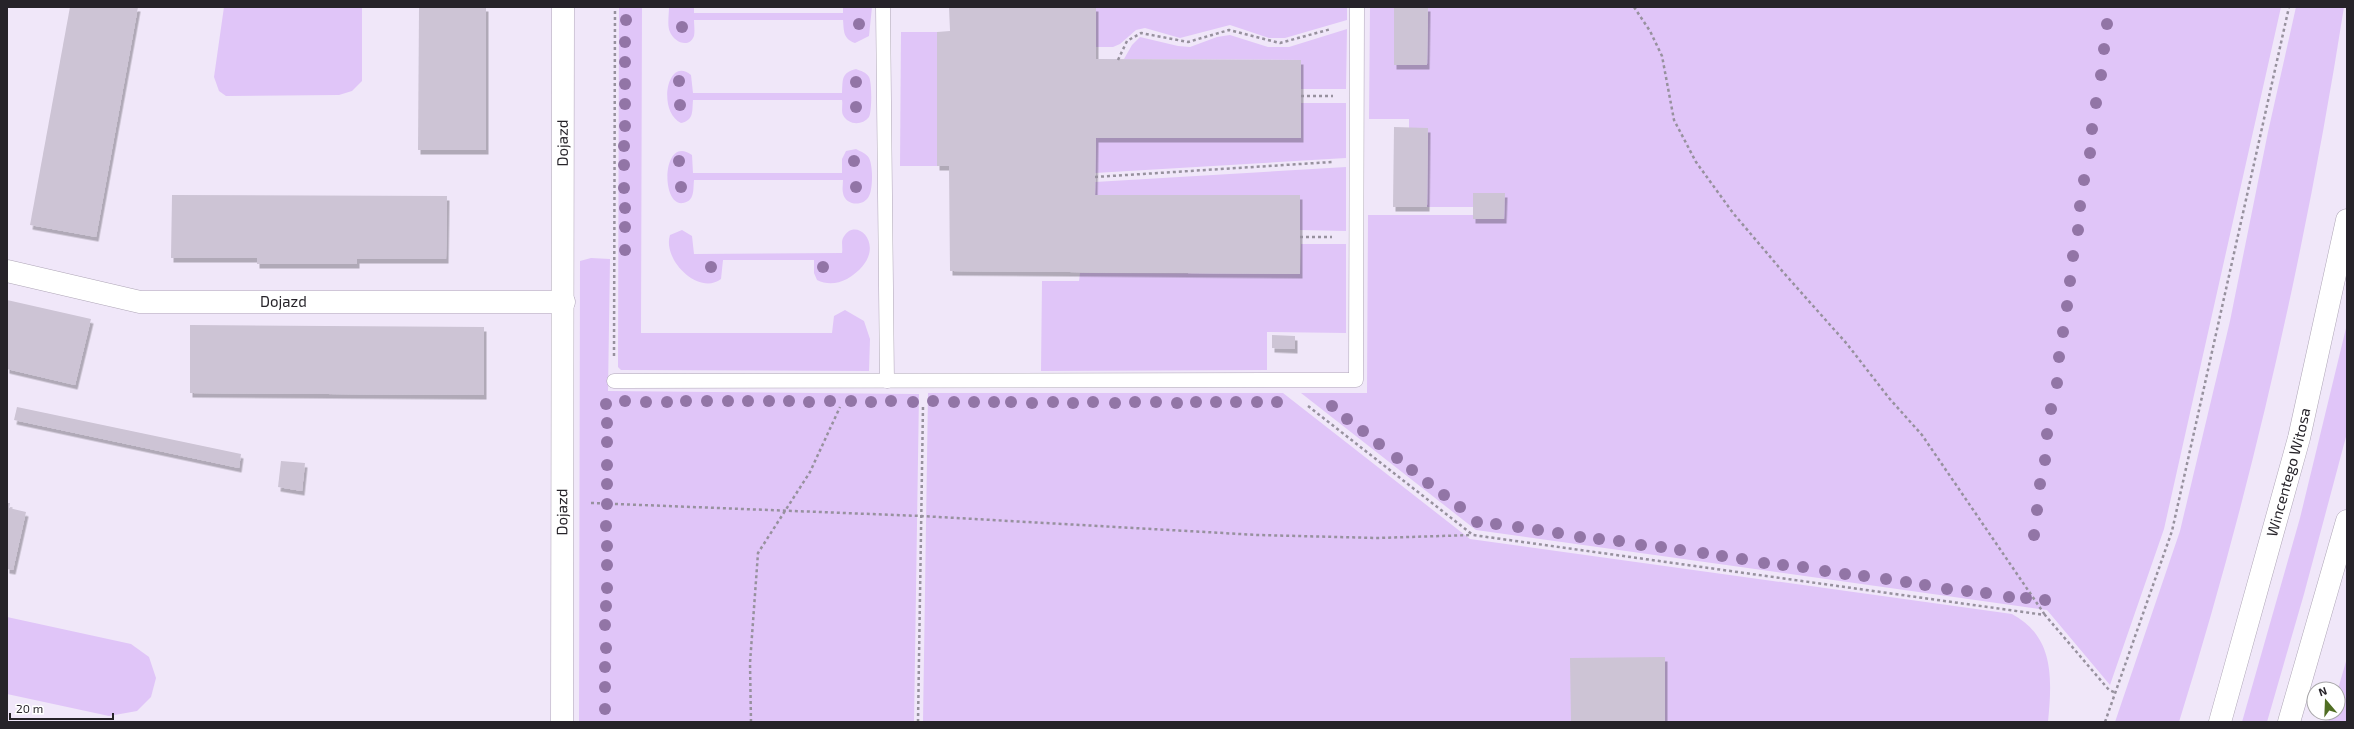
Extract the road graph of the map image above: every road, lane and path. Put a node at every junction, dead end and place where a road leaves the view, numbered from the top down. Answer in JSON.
{"nodes":[{"id":1,"x":563,"y":7,"type":"edge"},
{"id":2,"x":615,"y":7,"type":"edge"},
{"id":3,"x":883,"y":7,"type":"edge"},
{"id":4,"x":1357,"y":7,"type":"edge"},
{"id":5,"x":1634,"y":7,"type":"edge"},
{"id":6,"x":2289,"y":7,"type":"edge"},
{"id":7,"x":1357,"y":22,"type":"junction"},
{"id":8,"x":1118,"y":60,"type":"dead end"},
{"id":9,"x":1301,"y":96,"type":"dead end"},
{"id":10,"x":1357,"y":96,"type":"junction"},
{"id":11,"x":1357,"y":161,"type":"junction"},
{"id":12,"x":1095,"y":177,"type":"dead end"},
{"id":13,"x":2347,"y":220,"type":"edge"},
{"id":14,"x":1300,"y":237,"type":"dead end"},
{"id":15,"x":1357,"y":237,"type":"junction"},
{"id":16,"x":7,"y":271,"type":"edge"},
{"id":17,"x":564,"y":302,"type":"junction"},
{"id":18,"x":614,"y":381,"type":"joint"},
{"id":19,"x":851,"y":381,"type":"junction"},
{"id":20,"x":887,"y":381,"type":"junction"},
{"id":21,"x":923,"y":381,"type":"junction"},
{"id":22,"x":1276,"y":381,"type":"junction"},
{"id":23,"x":585,"y":502,"type":"dead end"},
{"id":24,"x":785,"y":511,"type":"junction"},
{"id":25,"x":921,"y":516,"type":"junction"},
{"id":26,"x":2347,"y":521,"type":"edge"},
{"id":27,"x":1473,"y":535,"type":"junction"},
{"id":28,"x":2045,"y":615,"type":"junction"},
{"id":29,"x":2116,"y":693,"type":"junction"},
{"id":30,"x":562,"y":722,"type":"edge"},
{"id":31,"x":751,"y":722,"type":"edge"},
{"id":32,"x":918,"y":722,"type":"edge"},
{"id":33,"x":2105,"y":722,"type":"edge"},
{"id":34,"x":2220,"y":722,"type":"edge"},
{"id":35,"x":2289,"y":722,"type":"edge"}],
"edges":[{"from":1,"to":17,"type":"street","name":"Dojazd"},
{"from":2,"to":18,"type":"path"},
{"from":3,"to":20,"type":"lane"},
{"from":4,"to":7,"type":"lane"},
{"from":5,"to":28,"type":"path"},
{"from":6,"to":29,"type":"path"},
{"from":7,"to":8,"type":"path"},
{"from":7,"to":10,"type":"lane"},
{"from":9,"to":10,"type":"path"},
{"from":10,"to":11,"type":"lane"},
{"from":11,"to":12,"type":"path"},
{"from":11,"to":15,"type":"lane"},
{"from":13,"to":34,"type":"street","name":"Wincentego Witosa"},
{"from":14,"to":15,"type":"path"},
{"from":15,"to":22,"type":"lane"},
{"from":16,"to":17,"type":"street","name":"Dojazd"},
{"from":17,"to":30,"type":"street","name":"Dojazd"},
{"from":18,"to":19,"type":"lane"},
{"from":19,"to":20,"type":"lane"},
{"from":19,"to":24,"type":"path"},
{"from":20,"to":21,"type":"lane"},
{"from":21,"to":22,"type":"lane"},
{"from":21,"to":25,"type":"path"},
{"from":22,"to":27,"type":"path"},
{"from":23,"to":24,"type":"path"},
{"from":24,"to":25,"type":"path"},
{"from":24,"to":31,"type":"path"},
{"from":25,"to":27,"type":"path"},
{"from":25,"to":32,"type":"path"},
{"from":26,"to":35,"type":"street"},
{"from":27,"to":28,"type":"path"},
{"from":28,"to":29,"type":"path"},
{"from":29,"to":33,"type":"path"}]}
